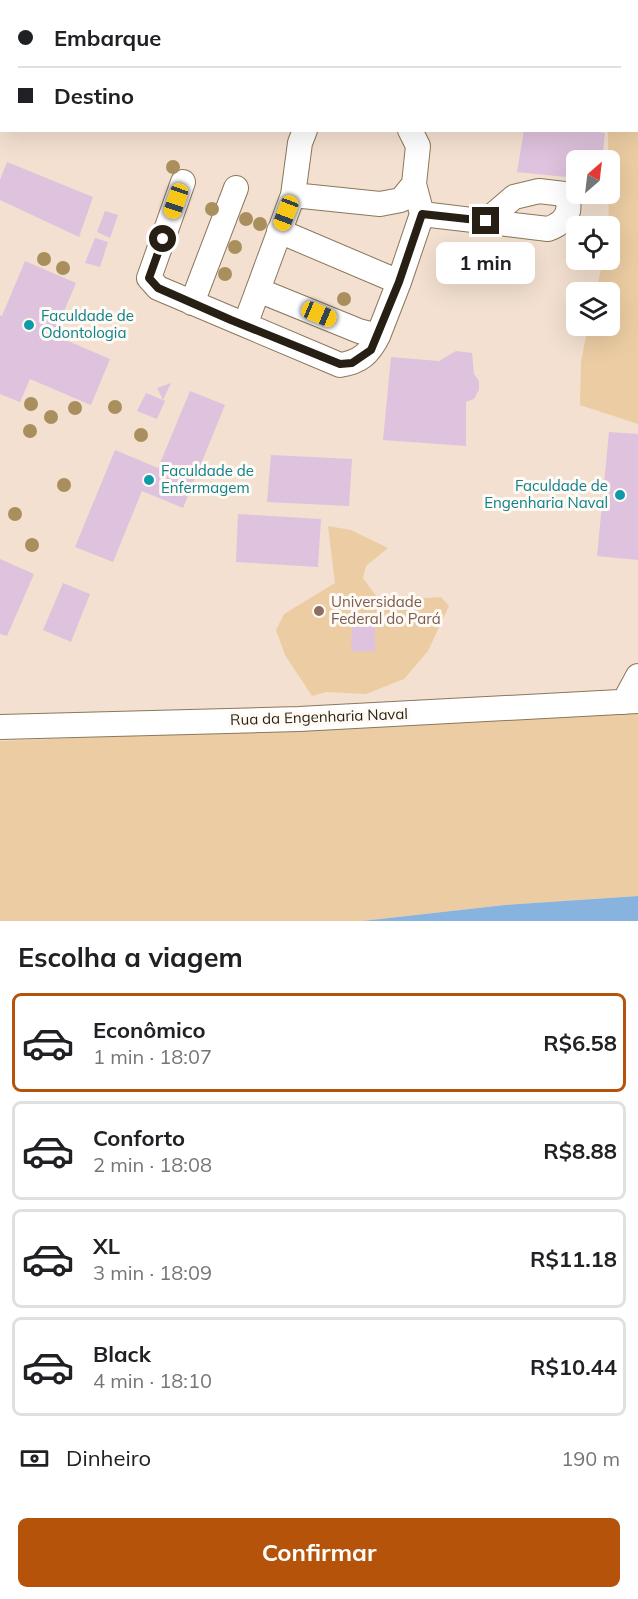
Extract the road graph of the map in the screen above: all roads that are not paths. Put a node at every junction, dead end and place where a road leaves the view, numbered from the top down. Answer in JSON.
{"nodes":[{"id":1,"x":304,"y":132,"type":"edge"},
{"id":2,"x":411,"y":132,"type":"edge"},
{"id":3,"x":183,"y":182,"type":"dead end"},
{"id":4,"x":414,"y":184,"type":"junction"},
{"id":5,"x":236,"y":188,"type":"dead end"},
{"id":6,"x":293,"y":195,"type":"junction"},
{"id":7,"x":422,"y":214,"type":"junction"},
{"id":8,"x":486,"y":221,"type":"dead end"},
{"id":9,"x":279,"y":231,"type":"junction"},
{"id":10,"x":399,"y":282,"type":"junction"},
{"id":11,"x":258,"y":290,"type":"junction"},
{"id":12,"x":192,"y":303,"type":"junction"},
{"id":13,"x":243,"y":324,"type":"junction"},
{"id":14,"x":378,"y":336,"type":"junction"},
{"id":15,"x":638,"y":676,"type":"edge"},
{"id":16,"x":631,"y":701,"type":"edge"},
{"id":17,"x":0,"y":727,"type":"edge"}],
"edges":[{"from":1,"to":6,"type":"lane"},
{"from":2,"to":4,"type":"lane"},
{"from":3,"to":12,"type":"lane"},
{"from":4,"to":6,"type":"lane"},
{"from":4,"to":7,"type":"lane"},
{"from":5,"to":12,"type":"lane"},
{"from":6,"to":9,"type":"lane"},
{"from":7,"to":8,"type":"lane"},
{"from":7,"to":10,"type":"lane"},
{"from":9,"to":10,"type":"lane"},
{"from":9,"to":11,"type":"lane"},
{"from":10,"to":14,"type":"lane"},
{"from":11,"to":13,"type":"lane"},
{"from":11,"to":14,"type":"lane"},
{"from":12,"to":13,"type":"lane"},
{"from":13,"to":14,"type":"lane"},
{"from":15,"to":16,"type":"lane"},
{"from":16,"to":17,"type":"lane","name":"Rua da Engenharia Naval"}]}
